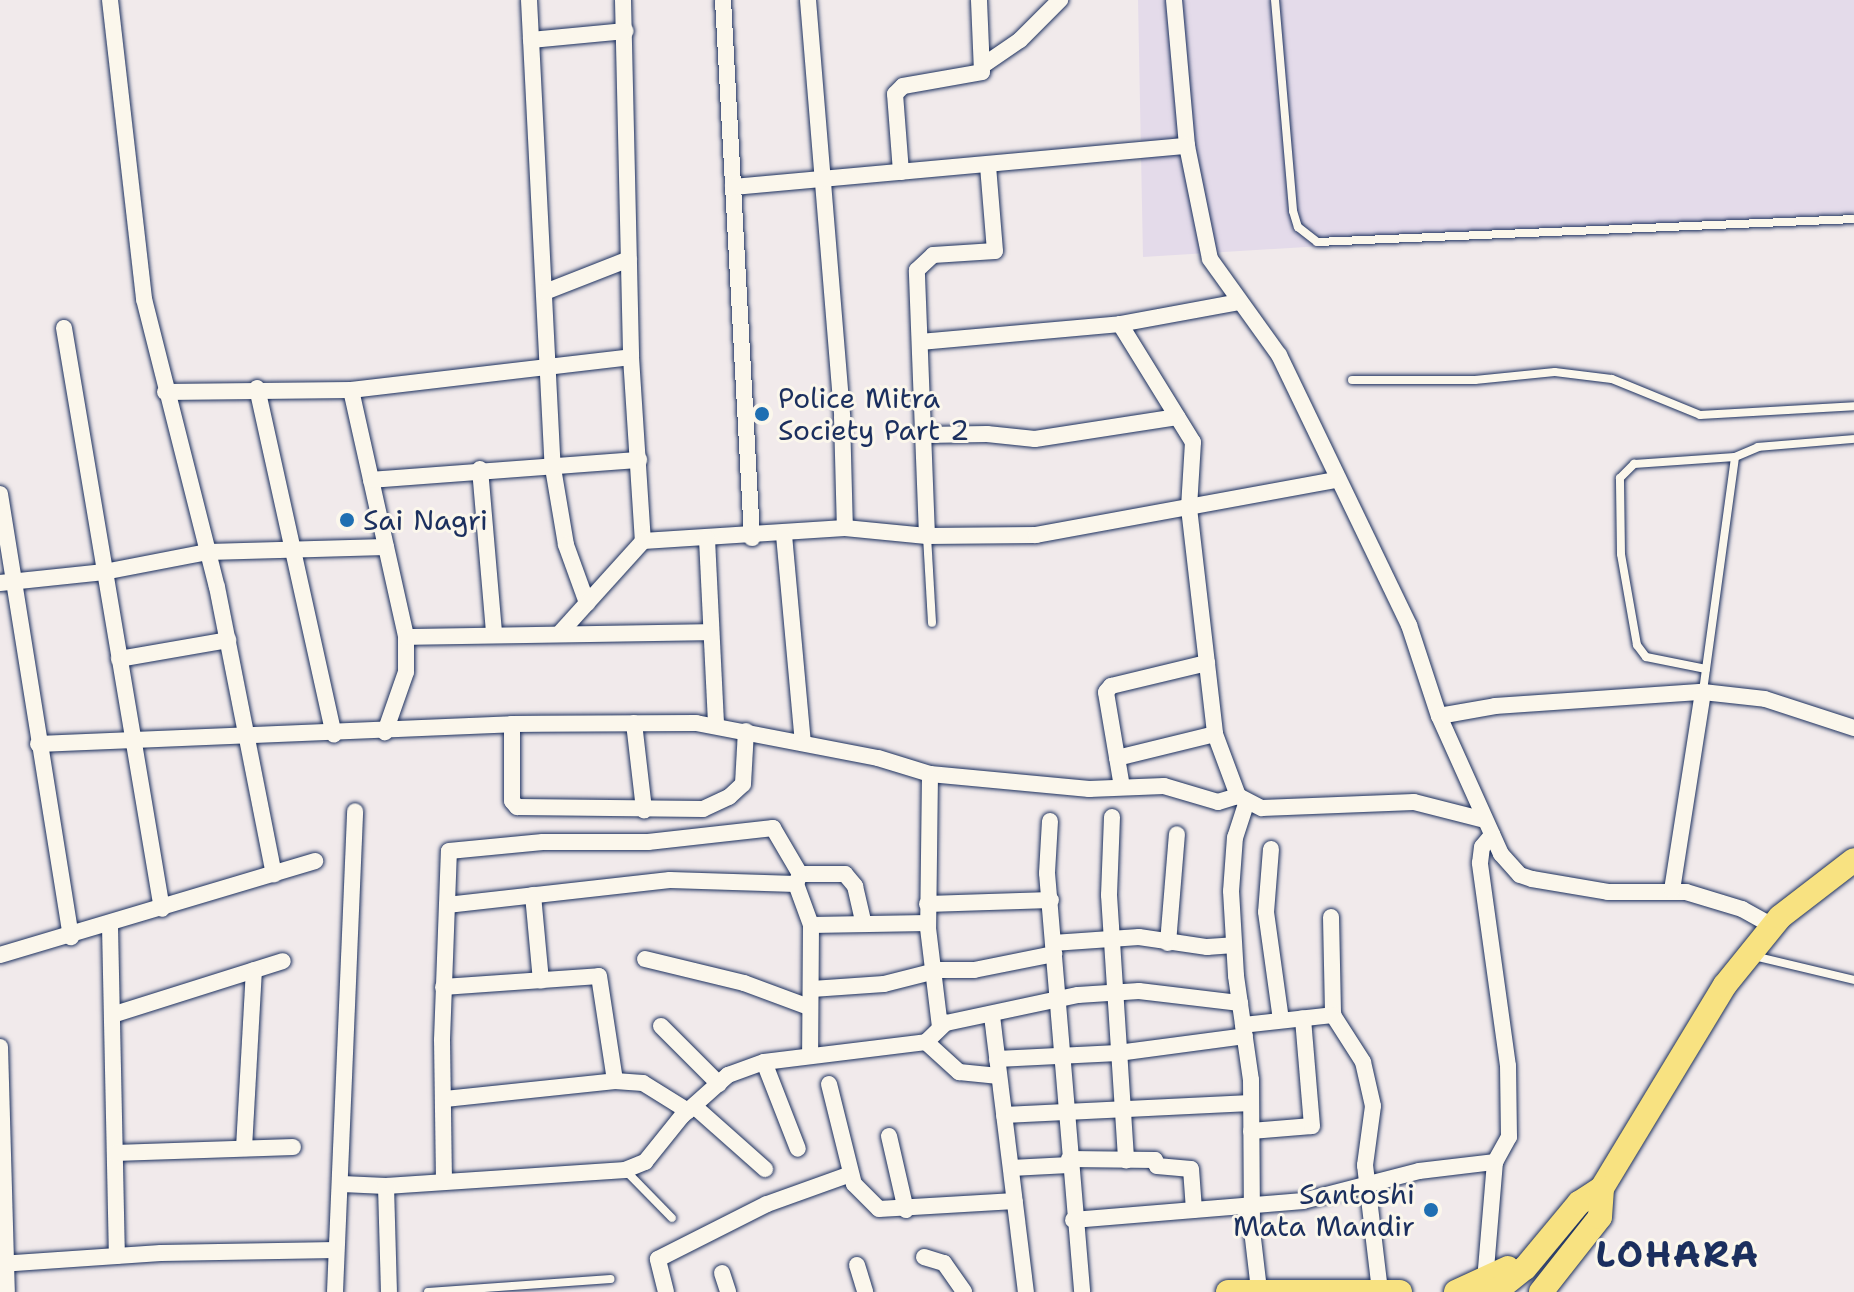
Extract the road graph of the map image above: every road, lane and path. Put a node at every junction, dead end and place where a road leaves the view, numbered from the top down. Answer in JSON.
{"nodes":[{"id":1,"x":110,"y":0,"type":"edge"},
{"id":2,"x":529,"y":0,"type":"edge"},
{"id":3,"x":623,"y":0,"type":"edge"},
{"id":4,"x":723,"y":0,"type":"edge"},
{"id":5,"x":808,"y":0,"type":"edge"},
{"id":6,"x":979,"y":0,"type":"edge"},
{"id":7,"x":1060,"y":0,"type":"edge"},
{"id":8,"x":1174,"y":0,"type":"edge"},
{"id":9,"x":1275,"y":0,"type":"edge"},
{"id":10,"x":626,"y":31,"type":"junction"},
{"id":11,"x":531,"y":40,"type":"junction"},
{"id":12,"x":985,"y":64,"type":"junction"},
{"id":13,"x":1187,"y":146,"type":"junction"},
{"id":14,"x":988,"y":165,"type":"junction"},
{"id":15,"x":901,"y":172,"type":"junction"},
{"id":16,"x":822,"y":180,"type":"junction"},
{"id":17,"x":733,"y":187,"type":"junction"},
{"id":18,"x":1854,"y":219,"type":"edge"},
{"id":19,"x":629,"y":259,"type":"junction"},
{"id":20,"x":545,"y":292,"type":"junction"},
{"id":21,"x":1240,"y":302,"type":"junction"},
{"id":22,"x":1120,"y":324,"type":"junction"},
{"id":23,"x":64,"y":328,"type":"dead end"},
{"id":24,"x":920,"y":342,"type":"junction"},
{"id":25,"x":631,"y":357,"type":"junction"},
{"id":26,"x":551,"y":369,"type":"junction"},
{"id":27,"x":1352,"y":380,"type":"dead end"},
{"id":28,"x":257,"y":388,"type":"junction"},
{"id":29,"x":351,"y":390,"type":"junction"},
{"id":30,"x":165,"y":392,"type":"junction"},
{"id":31,"x":1854,"y":406,"type":"edge"},
{"id":32,"x":1177,"y":417,"type":"junction"},
{"id":33,"x":923,"y":435,"type":"junction"},
{"id":34,"x":1854,"y":439,"type":"edge"},
{"id":35,"x":1735,"y":457,"type":"junction"},
{"id":36,"x":639,"y":460,"type":"junction"},
{"id":37,"x":552,"y":462,"type":"junction"},
{"id":38,"x":480,"y":469,"type":"junction"},
{"id":39,"x":371,"y":480,"type":"junction"},
{"id":40,"x":1335,"y":480,"type":"junction"},
{"id":41,"x":0,"y":494,"type":"edge"},
{"id":42,"x":1189,"y":508,"type":"junction"},
{"id":43,"x":845,"y":528,"type":"junction"},
{"id":44,"x":784,"y":535,"type":"junction"},
{"id":45,"x":927,"y":536,"type":"junction"},
{"id":46,"x":752,"y":538,"type":"junction"},
{"id":47,"x":707,"y":539,"type":"junction"},
{"id":48,"x":643,"y":541,"type":"junction"},
{"id":49,"x":386,"y":547,"type":"junction"},
{"id":50,"x":295,"y":548,"type":"junction"},
{"id":51,"x":208,"y":552,"type":"junction"},
{"id":52,"x":104,"y":572,"type":"junction"},
{"id":53,"x":6,"y":582,"type":"edge"},
{"id":54,"x":587,"y":603,"type":"junction"},
{"id":55,"x":932,"y":623,"type":"dead end"},
{"id":56,"x":711,"y":632,"type":"junction"},
{"id":57,"x":494,"y":633,"type":"junction"},
{"id":58,"x":560,"y":633,"type":"junction"},
{"id":59,"x":406,"y":637,"type":"junction"},
{"id":60,"x":228,"y":640,"type":"junction"},
{"id":61,"x":119,"y":659,"type":"junction"},
{"id":62,"x":1207,"y":663,"type":"junction"},
{"id":63,"x":1706,"y":669,"type":"junction"},
{"id":64,"x":1703,"y":692,"type":"junction"},
{"id":65,"x":1439,"y":716,"type":"junction"},
{"id":66,"x":634,"y":723,"type":"junction"},
{"id":67,"x":512,"y":724,"type":"junction"},
{"id":68,"x":716,"y":726,"type":"junction"},
{"id":69,"x":1854,"y":728,"type":"edge"},
{"id":70,"x":746,"y":731,"type":"junction"},
{"id":71,"x":385,"y":732,"type":"junction"},
{"id":72,"x":1215,"y":734,"type":"junction"},
{"id":73,"x":334,"y":735,"type":"junction"},
{"id":74,"x":247,"y":738,"type":"junction"},
{"id":75,"x":133,"y":741,"type":"junction"},
{"id":76,"x":803,"y":742,"type":"junction"},
{"id":77,"x":38,"y":744,"type":"junction"},
{"id":78,"x":1117,"y":758,"type":"junction"},
{"id":79,"x":930,"y":774,"type":"junction"},
{"id":80,"x":1122,"y":787,"type":"junction"},
{"id":81,"x":1242,"y":800,"type":"junction"},
{"id":82,"x":644,"y":810,"type":"junction"},
{"id":83,"x":355,"y":811,"type":"dead end"},
{"id":84,"x":1112,"y":817,"type":"dead end"},
{"id":85,"x":1050,"y":821,"type":"dead end"},
{"id":86,"x":1489,"y":827,"type":"junction"},
{"id":87,"x":1177,"y":834,"type":"dead end"},
{"id":88,"x":1271,"y":849,"type":"dead end"},
{"id":89,"x":1854,"y":860,"type":"edge"},
{"id":90,"x":315,"y":861,"type":"dead end"},
{"id":91,"x":274,"y":874,"type":"junction"},
{"id":92,"x":798,"y":879,"type":"junction"},
{"id":93,"x":1672,"y":890,"type":"junction"},
{"id":94,"x":533,"y":895,"type":"junction"},
{"id":95,"x":1051,"y":900,"type":"junction"},
{"id":96,"x":927,"y":904,"type":"junction"},
{"id":97,"x":447,"y":905,"type":"junction"},
{"id":98,"x":162,"y":909,"type":"junction"},
{"id":99,"x":1331,"y":917,"type":"dead end"},
{"id":100,"x":863,"y":921,"type":"junction"},
{"id":101,"x":928,"y":923,"type":"junction"},
{"id":102,"x":811,"y":925,"type":"junction"},
{"id":103,"x":110,"y":926,"type":"junction"},
{"id":104,"x":1773,"y":926,"type":"junction"},
{"id":105,"x":71,"y":937,"type":"junction"},
{"id":106,"x":1112,"y":938,"type":"junction"},
{"id":107,"x":1168,"y":943,"type":"junction"},
{"id":108,"x":1234,"y":945,"type":"junction"},
{"id":109,"x":1054,"y":948,"type":"junction"},
{"id":110,"x":0,"y":955,"type":"edge"},
{"id":111,"x":1750,"y":955,"type":"junction"},
{"id":112,"x":645,"y":959,"type":"dead end"},
{"id":113,"x":283,"y":961,"type":"dead end"},
{"id":114,"x":254,"y":970,"type":"junction"},
{"id":115,"x":933,"y":971,"type":"junction"},
{"id":116,"x":1854,"y":980,"type":"edge"},
{"id":117,"x":541,"y":981,"type":"junction"},
{"id":118,"x":443,"y":987,"type":"junction"},
{"id":119,"x":812,"y":989,"type":"junction"},
{"id":120,"x":1114,"y":991,"type":"junction"},
{"id":121,"x":1058,"y":1000,"type":"junction"},
{"id":122,"x":1240,"y":1003,"type":"junction"},
{"id":123,"x":809,"y":1007,"type":"junction"},
{"id":124,"x":112,"y":1015,"type":"junction"},
{"id":125,"x":1333,"y":1015,"type":"junction"},
{"id":126,"x":992,"y":1016,"type":"junction"},
{"id":127,"x":1303,"y":1018,"type":"junction"},
{"id":128,"x":1281,"y":1020,"type":"junction"},
{"id":129,"x":661,"y":1026,"type":"dead end"},
{"id":130,"x":940,"y":1027,"type":"junction"},
{"id":131,"x":1244,"y":1030,"type":"junction"},
{"id":132,"x":926,"y":1042,"type":"junction"},
{"id":133,"x":0,"y":1047,"type":"edge"},
{"id":134,"x":1065,"y":1053,"type":"junction"},
{"id":135,"x":1118,"y":1053,"type":"junction"},
{"id":136,"x":810,"y":1055,"type":"junction"},
{"id":137,"x":0,"y":1059,"type":"edge"},
{"id":138,"x":764,"y":1062,"type":"junction"},
{"id":139,"x":998,"y":1067,"type":"junction"},
{"id":140,"x":615,"y":1081,"type":"junction"},
{"id":141,"x":719,"y":1084,"type":"junction"},
{"id":142,"x":829,"y":1084,"type":"dead end"},
{"id":143,"x":445,"y":1099,"type":"junction"},
{"id":144,"x":1251,"y":1103,"type":"junction"},
{"id":145,"x":691,"y":1108,"type":"junction"},
{"id":146,"x":1123,"y":1110,"type":"junction"},
{"id":147,"x":1067,"y":1113,"type":"junction"},
{"id":148,"x":1004,"y":1115,"type":"junction"},
{"id":149,"x":1251,"y":1131,"type":"junction"},
{"id":150,"x":889,"y":1136,"type":"dead end"},
{"id":151,"x":293,"y":1147,"type":"dead end"},
{"id":152,"x":244,"y":1148,"type":"junction"},
{"id":153,"x":798,"y":1149,"type":"dead end"},
{"id":154,"x":115,"y":1153,"type":"junction"},
{"id":155,"x":1126,"y":1160,"type":"junction"},
{"id":156,"x":1069,"y":1162,"type":"junction"},
{"id":157,"x":1495,"y":1162,"type":"junction"},
{"id":158,"x":1011,"y":1168,"type":"junction"},
{"id":159,"x":765,"y":1169,"type":"dead end"},
{"id":160,"x":625,"y":1170,"type":"junction"},
{"id":161,"x":851,"y":1174,"type":"junction"},
{"id":162,"x":444,"y":1182,"type":"junction"},
{"id":163,"x":342,"y":1184,"type":"junction"},
{"id":164,"x":386,"y":1186,"type":"junction"},
{"id":165,"x":1368,"y":1188,"type":"junction"},
{"id":166,"x":1602,"y":1188,"type":"junction"},
{"id":167,"x":1015,"y":1201,"type":"junction"},
{"id":168,"x":1252,"y":1203,"type":"junction"},
{"id":169,"x":906,"y":1210,"type":"junction"},
{"id":170,"x":1194,"y":1210,"type":"junction"},
{"id":171,"x":672,"y":1218,"type":"dead end"},
{"id":172,"x":1073,"y":1220,"type":"junction"},
{"id":173,"x":336,"y":1250,"type":"junction"},
{"id":174,"x":117,"y":1256,"type":"junction"},
{"id":175,"x":924,"y":1257,"type":"dead end"},
{"id":176,"x":3,"y":1264,"type":"edge"},
{"id":177,"x":857,"y":1265,"type":"dead end"},
{"id":178,"x":722,"y":1273,"type":"dead end"},
{"id":179,"x":611,"y":1279,"type":"dead end"},
{"id":180,"x":1490,"y":1287,"type":"edge"},
{"id":181,"x":1550,"y":1288,"type":"edge"},
{"id":182,"x":1259,"y":1290,"type":"edge"},
{"id":183,"x":1390,"y":1291,"type":"edge"},
{"id":184,"x":7,"y":1292,"type":"edge"},
{"id":185,"x":335,"y":1292,"type":"edge"},
{"id":186,"x":389,"y":1292,"type":"edge"},
{"id":187,"x":428,"y":1292,"type":"edge"},
{"id":188,"x":666,"y":1292,"type":"edge"},
{"id":189,"x":728,"y":1292,"type":"edge"},
{"id":190,"x":865,"y":1292,"type":"edge"},
{"id":191,"x":964,"y":1292,"type":"edge"},
{"id":192,"x":1026,"y":1292,"type":"edge"},
{"id":193,"x":1082,"y":1292,"type":"edge"},
{"id":194,"x":1228,"y":1292,"type":"edge"},
{"id":195,"x":1456,"y":1292,"type":"edge"}],
"edges":[{"from":1,"to":30,"type":"street"},
{"from":2,"to":11,"type":"street"},
{"from":3,"to":10,"type":"street"},
{"from":4,"to":17,"type":"street"},
{"from":5,"to":16,"type":"street"},
{"from":6,"to":12,"type":"street"},
{"from":7,"to":12,"type":"street"},
{"from":8,"to":13,"type":"street"},
{"from":9,"to":18,"type":"lane"},
{"from":10,"to":11,"type":"street"},
{"from":10,"to":19,"type":"street"},
{"from":11,"to":20,"type":"street"},
{"from":12,"to":15,"type":"street"},
{"from":13,"to":14,"type":"street"},
{"from":13,"to":21,"type":"street"},
{"from":14,"to":15,"type":"street"},
{"from":14,"to":24,"type":"street"},
{"from":15,"to":16,"type":"street"},
{"from":16,"to":17,"type":"street"},
{"from":16,"to":43,"type":"street"},
{"from":17,"to":46,"type":"street"},
{"from":19,"to":20,"type":"street"},
{"from":19,"to":25,"type":"street"},
{"from":20,"to":26,"type":"street"},
{"from":21,"to":22,"type":"street"},
{"from":21,"to":40,"type":"street"},
{"from":22,"to":24,"type":"street"},
{"from":22,"to":32,"type":"street"},
{"from":23,"to":52,"type":"street"},
{"from":24,"to":33,"type":"street"},
{"from":25,"to":26,"type":"street"},
{"from":25,"to":36,"type":"street"},
{"from":26,"to":29,"type":"street"},
{"from":26,"to":37,"type":"street"},
{"from":27,"to":31,"type":"lane"},
{"from":28,"to":29,"type":"street"},
{"from":28,"to":30,"type":"street"},
{"from":28,"to":50,"type":"street"},
{"from":29,"to":39,"type":"street"},
{"from":30,"to":51,"type":"street"},
{"from":32,"to":33,"type":"street"},
{"from":32,"to":42,"type":"street"},
{"from":33,"to":45,"type":"street"},
{"from":34,"to":35,"type":"lane"},
{"from":35,"to":63,"type":"lane"},
{"from":35,"to":63,"type":"lane"},
{"from":36,"to":37,"type":"street"},
{"from":36,"to":48,"type":"street"},
{"from":37,"to":38,"type":"street"},
{"from":37,"to":54,"type":"street"},
{"from":38,"to":39,"type":"street"},
{"from":38,"to":57,"type":"street"},
{"from":39,"to":49,"type":"street"},
{"from":40,"to":42,"type":"street"},
{"from":40,"to":65,"type":"street"},
{"from":41,"to":53,"type":"street"},
{"from":42,"to":45,"type":"street"},
{"from":42,"to":62,"type":"street"},
{"from":43,"to":44,"type":"street"},
{"from":43,"to":45,"type":"street"},
{"from":44,"to":46,"type":"street"},
{"from":44,"to":76,"type":"street"},
{"from":45,"to":55,"type":"lane"},
{"from":46,"to":47,"type":"street"},
{"from":47,"to":48,"type":"street"},
{"from":47,"to":56,"type":"street"},
{"from":48,"to":54,"type":"street"},
{"from":49,"to":50,"type":"street"},
{"from":49,"to":59,"type":"street"},
{"from":50,"to":51,"type":"street"},
{"from":50,"to":73,"type":"street"},
{"from":51,"to":52,"type":"street"},
{"from":51,"to":60,"type":"street"},
{"from":52,"to":53,"type":"street"},
{"from":52,"to":61,"type":"street"},
{"from":53,"to":77,"type":"street"},
{"from":54,"to":58,"type":"street"},
{"from":56,"to":58,"type":"street"},
{"from":56,"to":68,"type":"street"},
{"from":57,"to":58,"type":"street"},
{"from":57,"to":59,"type":"street"},
{"from":59,"to":71,"type":"street"},
{"from":60,"to":61,"type":"street"},
{"from":60,"to":74,"type":"street"},
{"from":61,"to":75,"type":"street"},
{"from":62,"to":72,"type":"street"},
{"from":62,"to":78,"type":"street"},
{"from":63,"to":64,"type":"lane"},
{"from":64,"to":65,"type":"street"},
{"from":64,"to":69,"type":"street"},
{"from":64,"to":93,"type":"street"},
{"from":65,"to":86,"type":"street"},
{"from":66,"to":67,"type":"street"},
{"from":66,"to":68,"type":"street"},
{"from":66,"to":82,"type":"street"},
{"from":67,"to":71,"type":"street"},
{"from":67,"to":82,"type":"street"},
{"from":68,"to":70,"type":"street"},
{"from":70,"to":76,"type":"street"},
{"from":70,"to":82,"type":"street"},
{"from":71,"to":73,"type":"street"},
{"from":72,"to":78,"type":"street"},
{"from":72,"to":81,"type":"street"},
{"from":73,"to":74,"type":"street"},
{"from":74,"to":75,"type":"street"},
{"from":74,"to":91,"type":"street"},
{"from":75,"to":77,"type":"street"},
{"from":75,"to":98,"type":"street"},
{"from":76,"to":79,"type":"street"},
{"from":77,"to":105,"type":"street"},
{"from":78,"to":80,"type":"street"},
{"from":79,"to":80,"type":"street"},
{"from":79,"to":96,"type":"street"},
{"from":80,"to":81,"type":"street"},
{"from":81,"to":86,"type":"street"},
{"from":81,"to":108,"type":"street"},
{"from":83,"to":163,"type":"street"},
{"from":84,"to":106,"type":"street"},
{"from":85,"to":95,"type":"street"},
{"from":86,"to":93,"type":"street"},
{"from":86,"to":157,"type":"street"},
{"from":87,"to":107,"type":"street"},
{"from":88,"to":128,"type":"street"},
{"from":89,"to":104,"type":"main road"},
{"from":90,"to":91,"type":"street"},
{"from":91,"to":98,"type":"street"},
{"from":92,"to":94,"type":"street"},
{"from":92,"to":97,"type":"street"},
{"from":92,"to":100,"type":"street"},
{"from":92,"to":102,"type":"street"},
{"from":93,"to":104,"type":"street"},
{"from":94,"to":97,"type":"street"},
{"from":94,"to":117,"type":"street"},
{"from":95,"to":96,"type":"street"},
{"from":95,"to":109,"type":"street"},
{"from":96,"to":101,"type":"street"},
{"from":97,"to":118,"type":"street"},
{"from":98,"to":103,"type":"street"},
{"from":99,"to":125,"type":"street"},
{"from":100,"to":101,"type":"street"},
{"from":100,"to":102,"type":"street"},
{"from":101,"to":115,"type":"street"},
{"from":102,"to":119,"type":"street"},
{"from":103,"to":105,"type":"street"},
{"from":103,"to":124,"type":"street"},
{"from":104,"to":111,"type":"main road"},
{"from":105,"to":110,"type":"street"},
{"from":106,"to":107,"type":"street"},
{"from":106,"to":109,"type":"street"},
{"from":106,"to":120,"type":"street"},
{"from":107,"to":108,"type":"street"},
{"from":108,"to":122,"type":"street"},
{"from":109,"to":115,"type":"street"},
{"from":109,"to":121,"type":"street"},
{"from":111,"to":116,"type":"lane"},
{"from":111,"to":166,"type":"main road"},
{"from":112,"to":123,"type":"street"},
{"from":113,"to":114,"type":"street"},
{"from":114,"to":124,"type":"street"},
{"from":114,"to":152,"type":"street"},
{"from":115,"to":119,"type":"street"},
{"from":115,"to":130,"type":"street"},
{"from":117,"to":118,"type":"street"},
{"from":117,"to":140,"type":"street"},
{"from":118,"to":143,"type":"street"},
{"from":119,"to":123,"type":"street"},
{"from":120,"to":121,"type":"street"},
{"from":120,"to":122,"type":"street"},
{"from":120,"to":135,"type":"street"},
{"from":121,"to":126,"type":"street"},
{"from":121,"to":134,"type":"street"},
{"from":122,"to":131,"type":"street"},
{"from":123,"to":136,"type":"street"},
{"from":124,"to":154,"type":"street"},
{"from":125,"to":127,"type":"street"},
{"from":125,"to":165,"type":"street"},
{"from":126,"to":130,"type":"street"},
{"from":126,"to":139,"type":"street"},
{"from":127,"to":128,"type":"street"},
{"from":127,"to":149,"type":"street"},
{"from":128,"to":131,"type":"street"},
{"from":129,"to":141,"type":"street"},
{"from":130,"to":132,"type":"street"},
{"from":131,"to":135,"type":"street"},
{"from":131,"to":144,"type":"street"},
{"from":132,"to":136,"type":"street"},
{"from":132,"to":139,"type":"street"},
{"from":133,"to":137,"type":"street"},
{"from":134,"to":135,"type":"street"},
{"from":134,"to":139,"type":"street"},
{"from":134,"to":147,"type":"street"},
{"from":135,"to":146,"type":"street"},
{"from":136,"to":138,"type":"street"},
{"from":137,"to":176,"type":"street"},
{"from":138,"to":141,"type":"street"},
{"from":138,"to":153,"type":"street"},
{"from":139,"to":148,"type":"street"},
{"from":140,"to":143,"type":"street"},
{"from":140,"to":145,"type":"street"},
{"from":141,"to":145,"type":"street"},
{"from":142,"to":161,"type":"street"},
{"from":143,"to":162,"type":"street"},
{"from":144,"to":146,"type":"street"},
{"from":144,"to":149,"type":"street"},
{"from":145,"to":159,"type":"street"},
{"from":145,"to":160,"type":"street"},
{"from":146,"to":147,"type":"street"},
{"from":146,"to":155,"type":"street"},
{"from":147,"to":148,"type":"street"},
{"from":147,"to":156,"type":"street"},
{"from":148,"to":158,"type":"street"},
{"from":149,"to":168,"type":"street"},
{"from":150,"to":169,"type":"street"},
{"from":151,"to":152,"type":"street"},
{"from":152,"to":154,"type":"street"},
{"from":154,"to":174,"type":"street"},
{"from":155,"to":156,"type":"street"},
{"from":155,"to":170,"type":"street"},
{"from":156,"to":158,"type":"street"},
{"from":156,"to":172,"type":"street"},
{"from":157,"to":165,"type":"street"},
{"from":157,"to":180,"type":"street"},
{"from":158,"to":167,"type":"street"},
{"from":160,"to":162,"type":"street"},
{"from":160,"to":171,"type":"lane"},
{"from":161,"to":169,"type":"street"},
{"from":161,"to":188,"type":"street"},
{"from":162,"to":164,"type":"street"},
{"from":163,"to":164,"type":"street"},
{"from":163,"to":173,"type":"street"},
{"from":164,"to":186,"type":"street"},
{"from":165,"to":168,"type":"street"},
{"from":165,"to":183,"type":"street"},
{"from":166,"to":180,"type":"main road"},
{"from":166,"to":181,"type":"main road"},
{"from":167,"to":169,"type":"street"},
{"from":167,"to":192,"type":"street"},
{"from":168,"to":170,"type":"street"},
{"from":168,"to":182,"type":"street"},
{"from":170,"to":172,"type":"street"},
{"from":172,"to":193,"type":"street"},
{"from":173,"to":174,"type":"street"},
{"from":173,"to":185,"type":"street"},
{"from":174,"to":176,"type":"street"},
{"from":175,"to":191,"type":"street"},
{"from":176,"to":184,"type":"street"},
{"from":177,"to":190,"type":"street"},
{"from":178,"to":189,"type":"street"},
{"from":179,"to":187,"type":"lane"},
{"from":180,"to":195,"type":"main road"},
{"from":182,"to":183,"type":"main road"},
{"from":182,"to":194,"type":"main road"}]}
